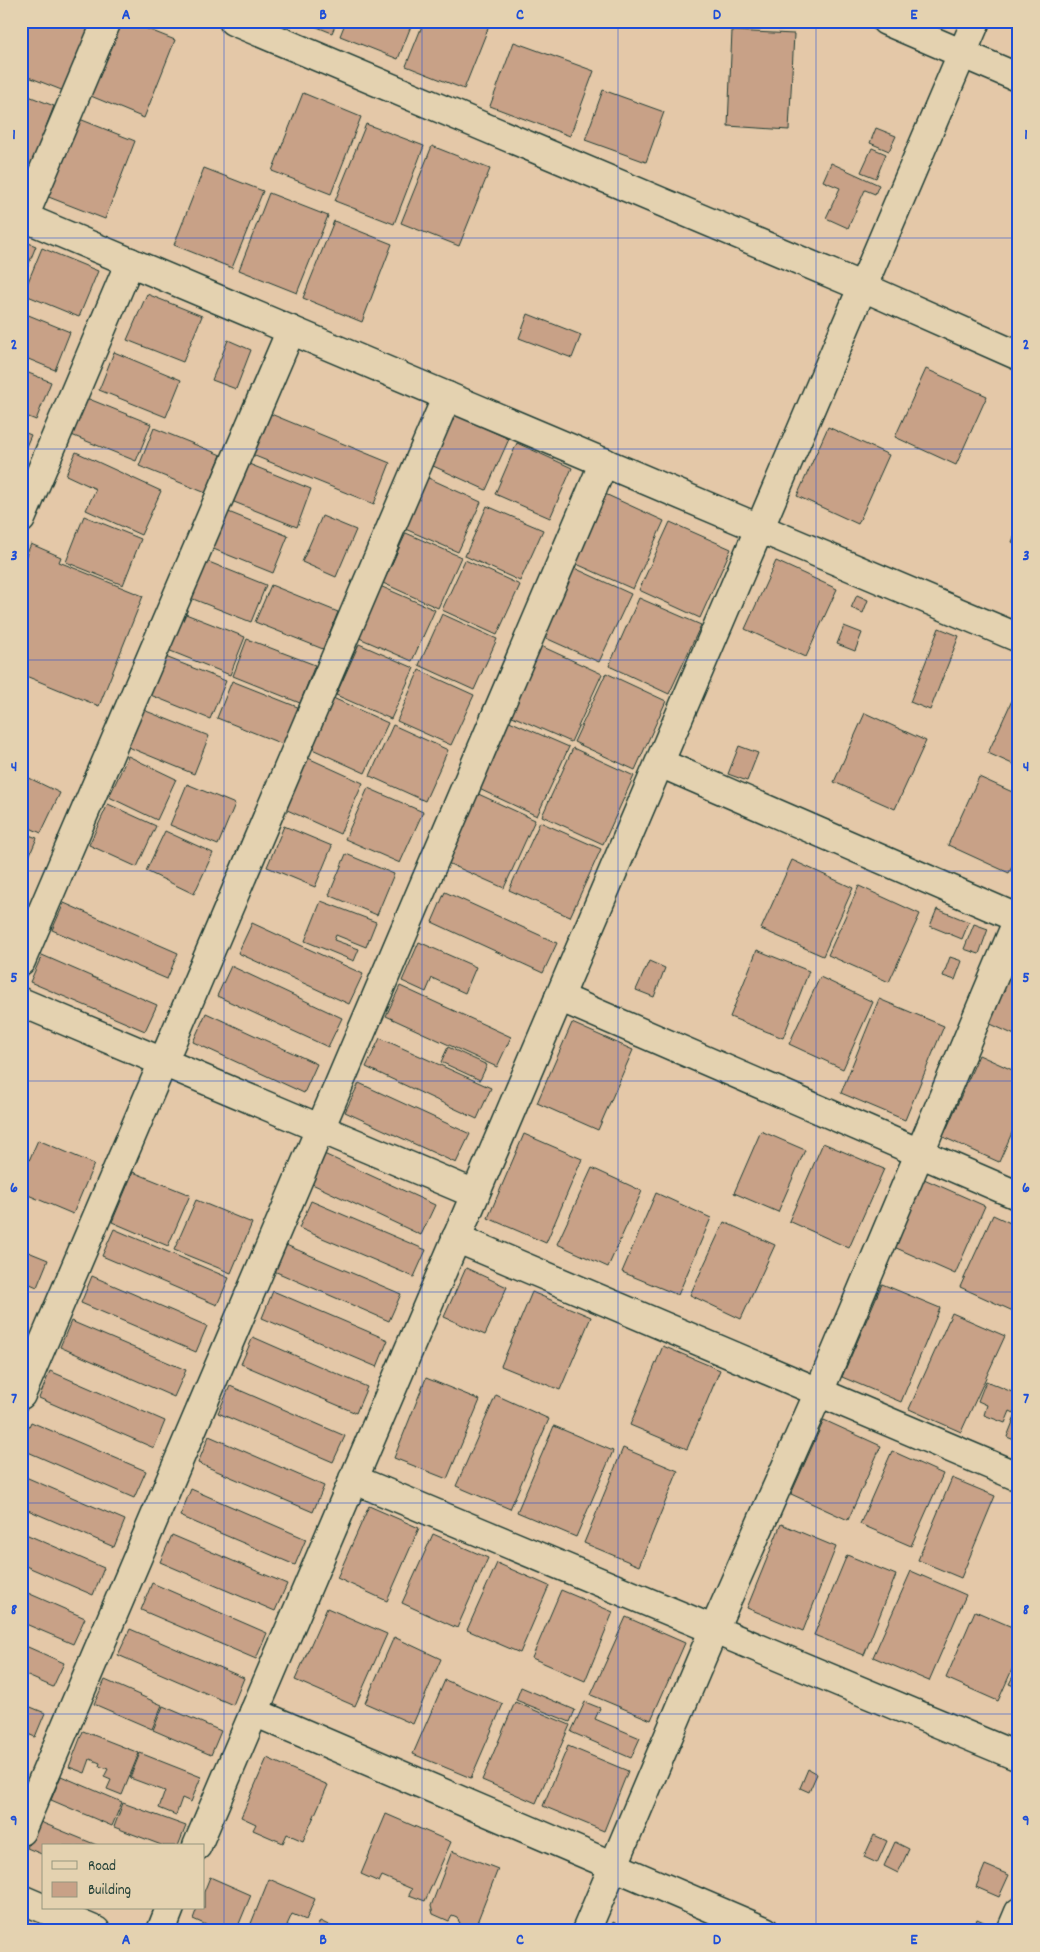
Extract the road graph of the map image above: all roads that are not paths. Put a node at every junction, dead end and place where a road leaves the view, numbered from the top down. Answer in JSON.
{"nodes":[{"id":1,"x":107,"y":21,"type":"edge"},
{"id":2,"x":233,"y":21,"type":"edge"},
{"id":3,"x":886,"y":21,"type":"edge"},
{"id":4,"x":976,"y":21,"type":"edge"},
{"id":5,"x":962,"y":54,"type":"junction"},
{"id":6,"x":1019,"y":78,"type":"edge"},
{"id":7,"x":22,"y":216,"type":"edge"},
{"id":8,"x":130,"y":262,"type":"junction"},
{"id":9,"x":863,"y":287,"type":"junction"},
{"id":10,"x":291,"y":330,"type":"junction"},
{"id":11,"x":1019,"y":356,"type":"edge"},
{"id":12,"x":447,"y":396,"type":"junction"},
{"id":13,"x":604,"y":462,"type":"junction"},
{"id":14,"x":21,"y":519,"type":"edge"},
{"id":15,"x":760,"y":528,"type":"junction"},
{"id":16,"x":1019,"y":638,"type":"edge"},
{"id":17,"x":660,"y":763,"type":"junction"},
{"id":18,"x":1019,"y":918,"type":"edge"},
{"id":19,"x":21,"y":961,"type":"edge"},
{"id":20,"x":559,"y":997,"type":"junction"},
{"id":21,"x":21,"y":1002,"type":"edge"},
{"id":22,"x":163,"y":1062,"type":"junction"},
{"id":23,"x":320,"y":1128,"type":"junction"},
{"id":24,"x":919,"y":1153,"type":"junction"},
{"id":25,"x":475,"y":1194,"type":"junction"},
{"id":26,"x":1019,"y":1196,"type":"edge"},
{"id":27,"x":456,"y":1238,"type":"junction"},
{"id":28,"x":819,"y":1392,"type":"junction"},
{"id":29,"x":21,"y":1395,"type":"edge"},
{"id":30,"x":1019,"y":1477,"type":"edge"},
{"id":31,"x":353,"y":1479,"type":"junction"},
{"id":32,"x":714,"y":1629,"type":"junction"},
{"id":33,"x":254,"y":1712,"type":"junction"},
{"id":34,"x":1019,"y":1757,"type":"edge"},
{"id":35,"x":21,"y":1831,"type":"edge"},
{"id":36,"x":198,"y":1844,"type":"edge"},
{"id":37,"x":613,"y":1865,"type":"junction"},
{"id":38,"x":21,"y":1899,"type":"edge"},
{"id":39,"x":42,"y":1908,"type":"edge"},
{"id":40,"x":47,"y":1910,"type":"edge"},
{"id":41,"x":169,"y":1910,"type":"edge"},
{"id":42,"x":1019,"y":1912,"type":"edge"},
{"id":43,"x":96,"y":1931,"type":"edge"},
{"id":44,"x":161,"y":1931,"type":"edge"},
{"id":45,"x":586,"y":1931,"type":"edge"},
{"id":46,"x":765,"y":1931,"type":"edge"},
{"id":47,"x":1011,"y":1931,"type":"edge"}],
"edges":[{"from":1,"to":7,"type":"street"},
{"from":2,"to":9,"type":"street"},
{"from":3,"to":5,"type":"street"},
{"from":4,"to":5,"type":"street"},
{"from":5,"to":6,"type":"street"},
{"from":5,"to":9,"type":"street"},
{"from":7,"to":8,"type":"street"},
{"from":8,"to":10,"type":"street"},
{"from":8,"to":14,"type":"street"},
{"from":9,"to":11,"type":"street"},
{"from":9,"to":15,"type":"street"},
{"from":10,"to":12,"type":"street"},
{"from":10,"to":19,"type":"street"},
{"from":12,"to":13,"type":"street"},
{"from":12,"to":22,"type":"street"},
{"from":13,"to":15,"type":"street"},
{"from":13,"to":23,"type":"street"},
{"from":15,"to":16,"type":"street"},
{"from":15,"to":17,"type":"street"},
{"from":17,"to":18,"type":"street"},
{"from":17,"to":20,"type":"street"},
{"from":18,"to":24,"type":"street"},
{"from":20,"to":24,"type":"street"},
{"from":20,"to":25,"type":"street"},
{"from":21,"to":22,"type":"street"},
{"from":22,"to":23,"type":"street"},
{"from":22,"to":29,"type":"street"},
{"from":23,"to":25,"type":"street"},
{"from":23,"to":35,"type":"street"},
{"from":24,"to":26,"type":"street"},
{"from":24,"to":28,"type":"street"},
{"from":25,"to":27,"type":"street"},
{"from":27,"to":28,"type":"street"},
{"from":27,"to":31,"type":"street"},
{"from":28,"to":30,"type":"street"},
{"from":28,"to":32,"type":"street"},
{"from":31,"to":32,"type":"street"},
{"from":31,"to":33,"type":"street"},
{"from":32,"to":34,"type":"street"},
{"from":32,"to":37,"type":"street"},
{"from":33,"to":36,"type":"street"},
{"from":33,"to":37,"type":"street"},
{"from":37,"to":45,"type":"street"},
{"from":37,"to":46,"type":"street"},
{"from":38,"to":39,"type":"street"},
{"from":40,"to":43,"type":"street"},
{"from":41,"to":44,"type":"street"},
{"from":42,"to":47,"type":"street"}]}
